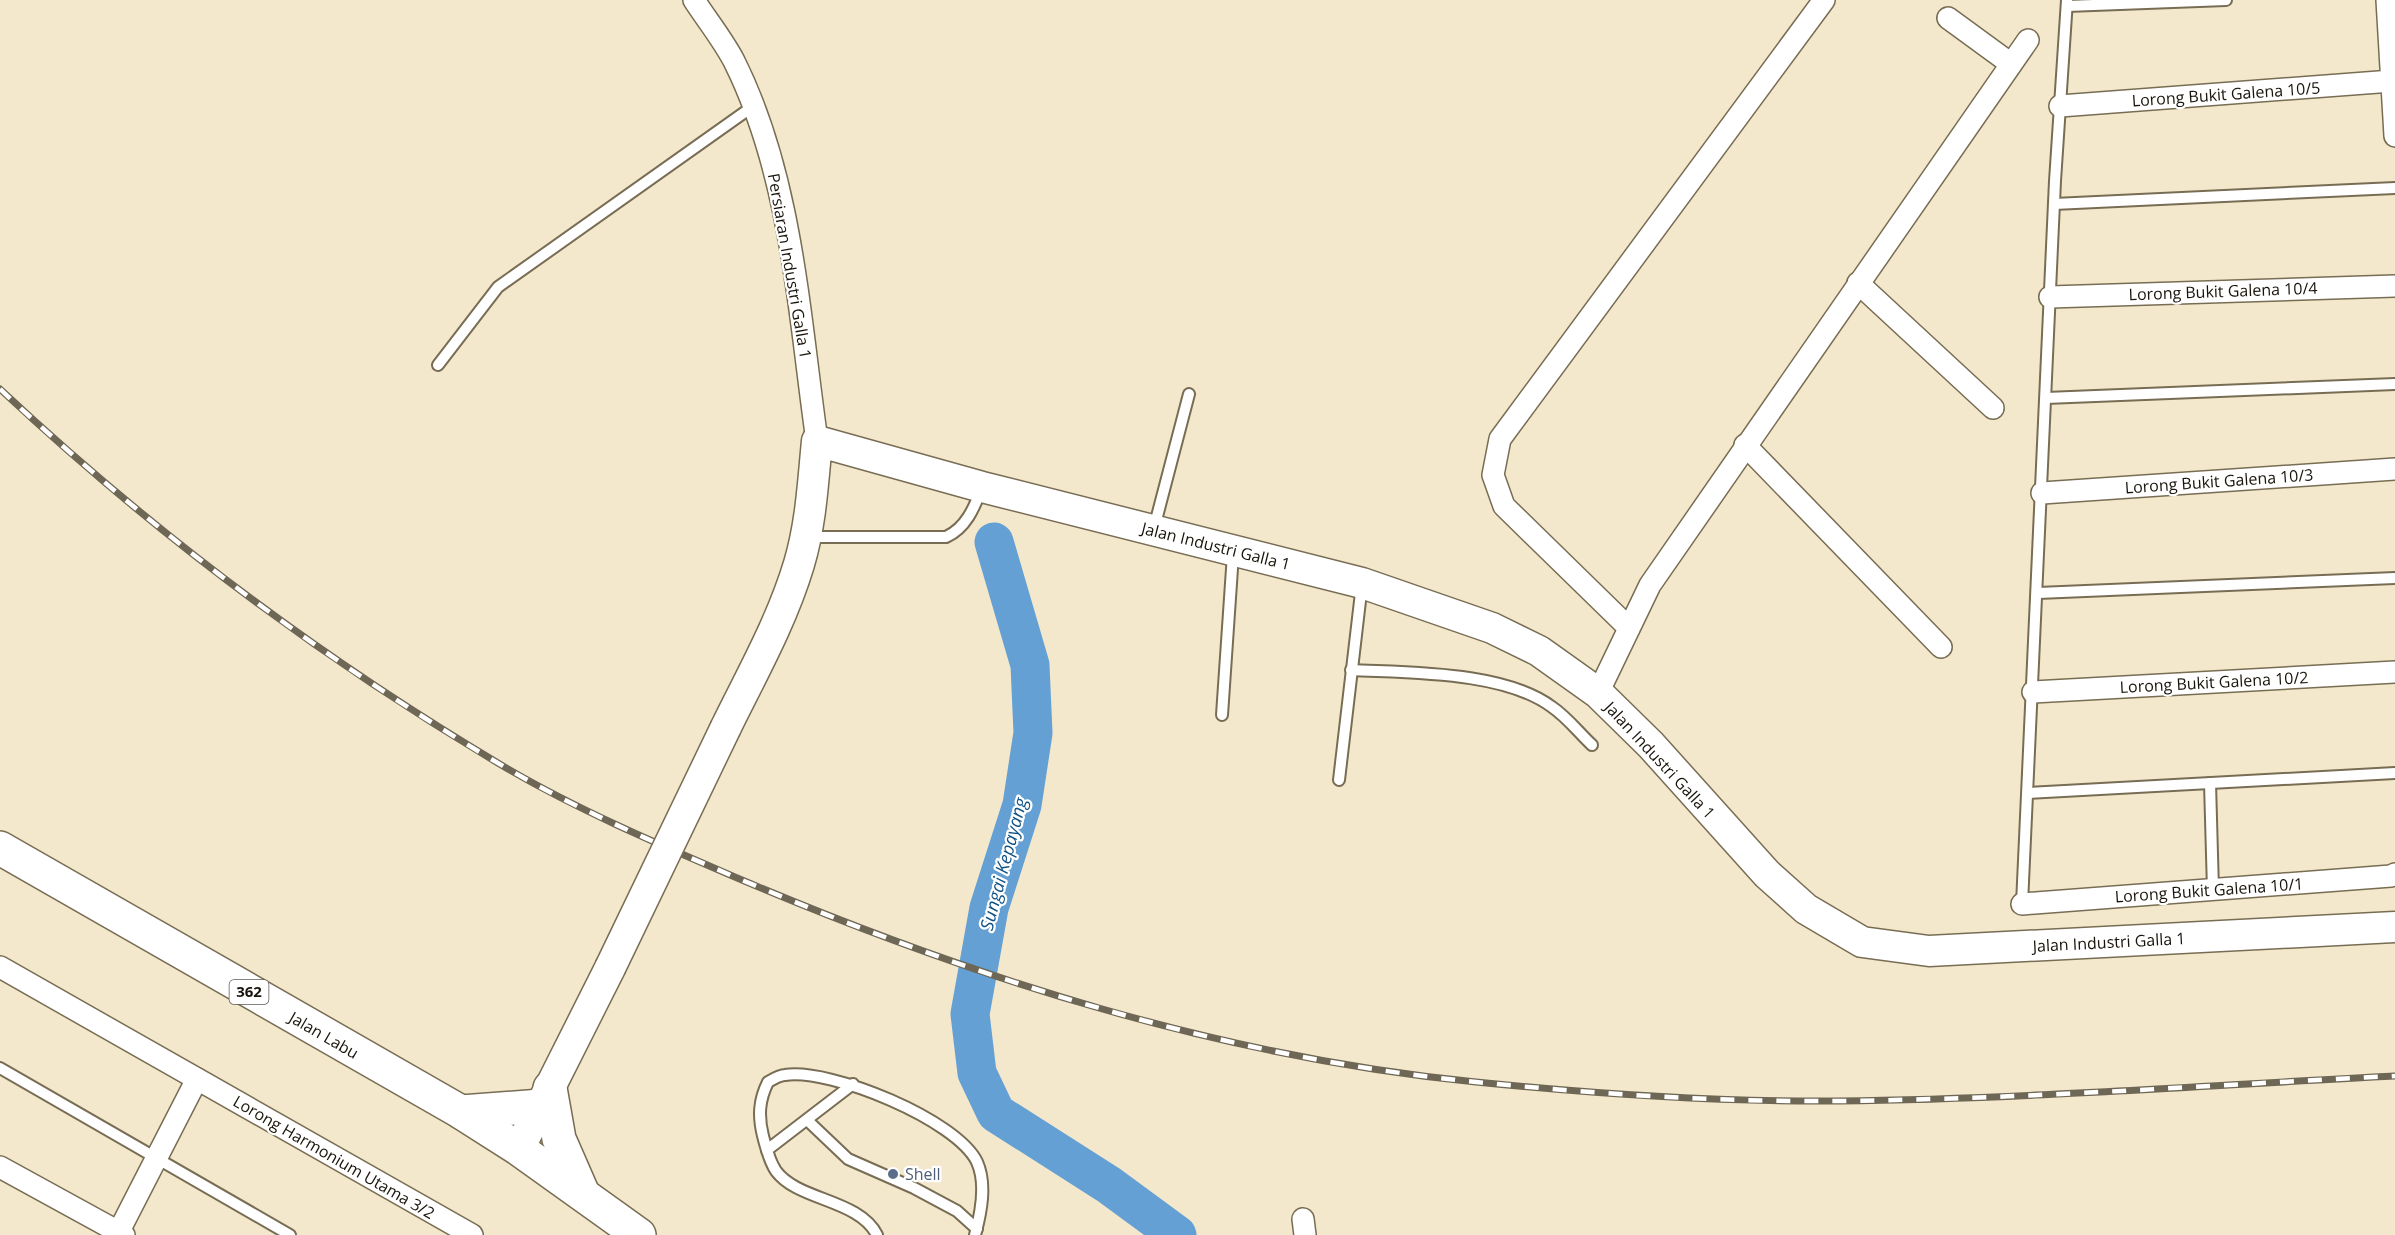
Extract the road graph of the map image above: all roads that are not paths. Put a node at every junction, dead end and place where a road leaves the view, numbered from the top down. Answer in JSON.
{"nodes":[{"id":1,"x":694,"y":0,"type":"edge"},
{"id":2,"x":1824,"y":0,"type":"edge"},
{"id":3,"x":2226,"y":0,"type":"edge"},
{"id":4,"x":2387,"y":0,"type":"edge"},
{"id":5,"x":2067,"y":3,"type":"edge"},
{"id":6,"x":1948,"y":18,"type":"dead end"},
{"id":7,"x":2028,"y":40,"type":"dead end"},
{"id":8,"x":2011,"y":64,"type":"junction"},
{"id":9,"x":2392,"y":81,"type":"junction"},
{"id":10,"x":2060,"y":106,"type":"junction"},
{"id":11,"x":752,"y":107,"type":"junction"},
{"id":12,"x":2395,"y":136,"type":"edge"},
{"id":13,"x":2395,"y":188,"type":"edge"},
{"id":14,"x":2054,"y":204,"type":"junction"},
{"id":15,"x":1858,"y":284,"type":"junction"},
{"id":16,"x":2395,"y":286,"type":"edge"},
{"id":17,"x":2050,"y":297,"type":"junction"},
{"id":18,"x":438,"y":365,"type":"dead end"},
{"id":19,"x":2395,"y":384,"type":"edge"},
{"id":20,"x":1189,"y":394,"type":"dead end"},
{"id":21,"x":2046,"y":398,"type":"junction"},
{"id":22,"x":1993,"y":408,"type":"dead end"},
{"id":23,"x":818,"y":441,"type":"junction"},
{"id":24,"x":1745,"y":445,"type":"junction"},
{"id":25,"x":2395,"y":469,"type":"edge"},
{"id":26,"x":982,"y":487,"type":"junction"},
{"id":27,"x":2042,"y":493,"type":"junction"},
{"id":28,"x":1154,"y":530,"type":"junction"},
{"id":29,"x":805,"y":537,"type":"junction"},
{"id":30,"x":1234,"y":549,"type":"junction"},
{"id":31,"x":2395,"y":578,"type":"edge"},
{"id":32,"x":1362,"y":583,"type":"junction"},
{"id":33,"x":2038,"y":593,"type":"junction"},
{"id":34,"x":1629,"y":628,"type":"junction"},
{"id":35,"x":1941,"y":647,"type":"dead end"},
{"id":36,"x":1351,"y":670,"type":"junction"},
{"id":37,"x":2395,"y":672,"type":"edge"},
{"id":38,"x":2033,"y":692,"type":"junction"},
{"id":39,"x":1598,"y":693,"type":"junction"},
{"id":40,"x":1222,"y":715,"type":"dead end"},
{"id":41,"x":1592,"y":745,"type":"dead end"},
{"id":42,"x":2395,"y":773,"type":"edge"},
{"id":43,"x":1339,"y":780,"type":"dead end"},
{"id":44,"x":2210,"y":783,"type":"junction"},
{"id":45,"x":2028,"y":793,"type":"junction"},
{"id":46,"x":0,"y":849,"type":"edge"},
{"id":47,"x":0,"y":865,"type":"edge"},
{"id":48,"x":38,"y":869,"type":"junction"},
{"id":49,"x":2395,"y":874,"type":"edge"},
{"id":50,"x":2213,"y":890,"type":"junction"},
{"id":51,"x":2022,"y":904,"type":"joint"},
{"id":52,"x":2395,"y":927,"type":"edge"},
{"id":53,"x":0,"y":967,"type":"edge"},
{"id":54,"x":0,"y":1068,"type":"edge"},
{"id":55,"x":197,"y":1079,"type":"junction"},
{"id":56,"x":854,"y":1084,"type":"junction"},
{"id":57,"x":545,"y":1097,"type":"junction"},
{"id":58,"x":460,"y":1112,"type":"junction"},
{"id":59,"x":807,"y":1119,"type":"junction"},
{"id":60,"x":519,"y":1149,"type":"junction"},
{"id":61,"x":767,"y":1150,"type":"junction"},
{"id":62,"x":157,"y":1160,"type":"junction"},
{"id":63,"x":0,"y":1167,"type":"edge"},
{"id":64,"x":585,"y":1196,"type":"junction"},
{"id":65,"x":976,"y":1232,"type":"edge"},
{"id":66,"x":120,"y":1234,"type":"edge"},
{"id":67,"x":290,"y":1235,"type":"edge"},
{"id":68,"x":472,"y":1235,"type":"edge"},
{"id":69,"x":639,"y":1235,"type":"edge"},
{"id":70,"x":878,"y":1235,"type":"edge"}],
"edges":[{"from":1,"to":11,"type":"street","name":"Persiaran Industri Galla 1"},
{"from":2,"to":34,"type":"street"},
{"from":3,"to":5,"type":"lane"},
{"from":4,"to":9,"type":"street"},
{"from":5,"to":10,"type":"lane"},
{"from":6,"to":8,"type":"street"},
{"from":7,"to":8,"type":"street"},
{"from":8,"to":15,"type":"street"},
{"from":9,"to":10,"type":"street","name":"Lorong Bukit Galena 10/5"},
{"from":9,"to":12,"type":"street"},
{"from":10,"to":14,"type":"lane"},
{"from":11,"to":18,"type":"lane"},
{"from":11,"to":23,"type":"street","name":"Persiaran Industri Galla 1"},
{"from":13,"to":14,"type":"lane"},
{"from":14,"to":17,"type":"lane"},
{"from":15,"to":22,"type":"street"},
{"from":15,"to":24,"type":"street"},
{"from":16,"to":17,"type":"street","name":"Lorong Bukit Galena 10/4"},
{"from":17,"to":21,"type":"lane"},
{"from":19,"to":21,"type":"lane"},
{"from":20,"to":28,"type":"lane"},
{"from":21,"to":27,"type":"lane"},
{"from":23,"to":26,"type":"main road","name":"Jalan Industri Galla 1"},
{"from":23,"to":29,"type":"main road"},
{"from":24,"to":34,"type":"street"},
{"from":24,"to":35,"type":"street"},
{"from":25,"to":27,"type":"street","name":"Lorong Bukit Galena 10/3"},
{"from":26,"to":28,"type":"main road","name":"Jalan Industri Galla 1"},
{"from":26,"to":29,"type":"lane"},
{"from":27,"to":33,"type":"lane"},
{"from":28,"to":30,"type":"main road","name":"Jalan Industri Galla 1"},
{"from":29,"to":57,"type":"main road","bridge":true},
{"from":30,"to":32,"type":"main road","name":"Jalan Industri Galla 1"},
{"from":30,"to":40,"type":"lane"},
{"from":31,"to":33,"type":"lane"},
{"from":32,"to":36,"type":"lane"},
{"from":32,"to":39,"type":"main road","name":"Jalan Industri Galla 1"},
{"from":33,"to":38,"type":"lane"},
{"from":34,"to":39,"type":"street"},
{"from":36,"to":41,"type":"lane"},
{"from":36,"to":43,"type":"lane"},
{"from":37,"to":38,"type":"street","name":"Lorong Bukit Galena 10/2"},
{"from":38,"to":45,"type":"lane"},
{"from":39,"to":52,"type":"main road","name":"Jalan Industri Galla 1"},
{"from":42,"to":44,"type":"lane"},
{"from":44,"to":45,"type":"lane"},
{"from":44,"to":50,"type":"lane"},
{"from":45,"to":51,"type":"lane"},
{"from":46,"to":48,"type":"main road","name":"Jalan Labu","number":"362"},
{"from":47,"to":48,"type":"main road"},
{"from":48,"to":58,"type":"main road","name":"Jalan Labu","number":"362"},
{"from":49,"to":50,"type":"street","name":"Lorong Bukit Galena 10/1"},
{"from":50,"to":51,"type":"street","name":"Lorong Bukit Galena 10/1"},
{"from":53,"to":55,"type":"street","name":"Lorong Harmonium Utama 3/2"},
{"from":54,"to":62,"type":"lane"},
{"from":55,"to":62,"type":"street"},
{"from":55,"to":68,"type":"street","name":"Lorong Harmonium Utama 3/2"},
{"from":56,"to":59,"type":"lane"},
{"from":56,"to":61,"type":"lane"},
{"from":56,"to":65,"type":"lane"},
{"from":57,"to":58,"type":"main road"},
{"from":57,"to":60,"type":"main road"},
{"from":57,"to":64,"type":"main road"},
{"from":58,"to":60,"type":"main road","name":"Jalan Labu","number":"362"},
{"from":59,"to":61,"type":"lane"},
{"from":59,"to":65,"type":"lane"},
{"from":60,"to":64,"type":"main road","name":"Jalan Labu","number":"362"},
{"from":61,"to":70,"type":"lane"},
{"from":62,"to":66,"type":"street"},
{"from":62,"to":67,"type":"lane"},
{"from":63,"to":66,"type":"street"},
{"from":64,"to":69,"type":"main road","name":"Jalan Labu","number":"362"}]}
